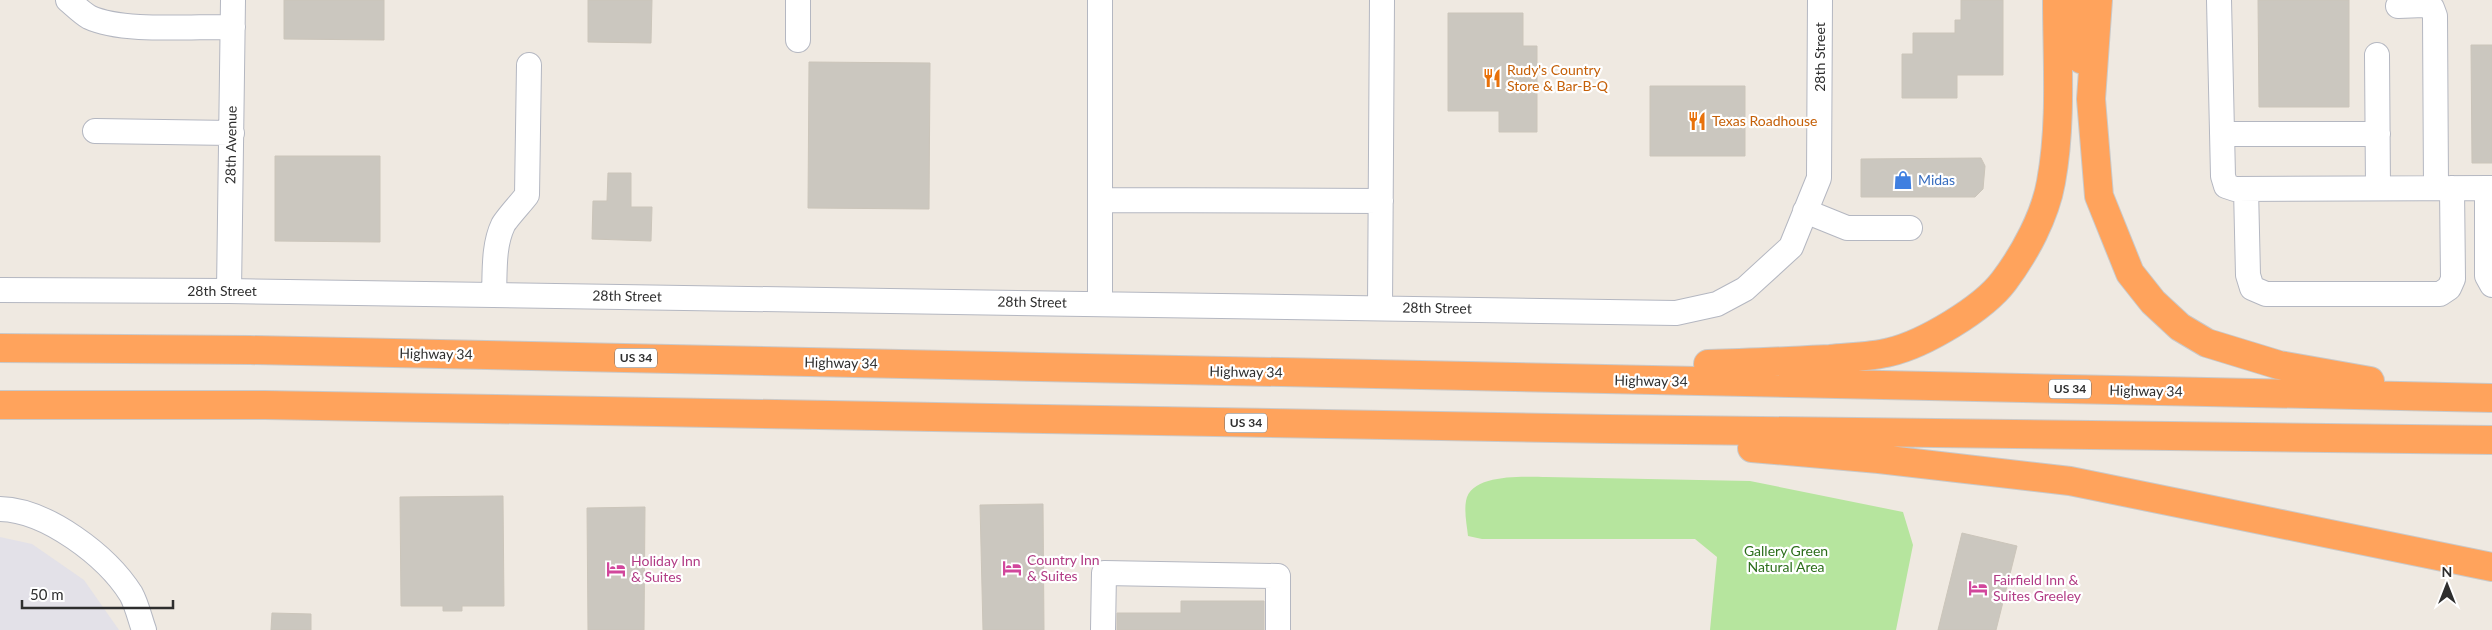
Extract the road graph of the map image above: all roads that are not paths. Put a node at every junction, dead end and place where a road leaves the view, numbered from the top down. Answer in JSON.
{"nodes":[{"id":1,"x":68,"y":0,"type":"edge"},
{"id":2,"x":234,"y":0,"type":"edge"},
{"id":3,"x":798,"y":0,"type":"edge"},
{"id":4,"x":1100,"y":0,"type":"edge"},
{"id":5,"x":1382,"y":0,"type":"edge"},
{"id":6,"x":1820,"y":0,"type":"edge"},
{"id":7,"x":2058,"y":0,"type":"edge"},
{"id":8,"x":2078,"y":0,"type":"edge"},
{"id":9,"x":2098,"y":0,"type":"edge"},
{"id":10,"x":2219,"y":0,"type":"edge"},
{"id":11,"x":2398,"y":6,"type":"dead end"},
{"id":12,"x":233,"y":27,"type":"junction"},
{"id":13,"x":798,"y":40,"type":"dead end"},
{"id":14,"x":2377,"y":55,"type":"dead end"},
{"id":15,"x":528,"y":65,"type":"dead end"},
{"id":16,"x":2091,"y":100,"type":"junction"},
{"id":17,"x":95,"y":131,"type":"dead end"},
{"id":18,"x":232,"y":133,"type":"junction"},
{"id":19,"x":2222,"y":134,"type":"junction"},
{"id":20,"x":2378,"y":134,"type":"junction"},
{"id":21,"x":2378,"y":188,"type":"junction"},
{"id":22,"x":2444,"y":188,"type":"junction"},
{"id":23,"x":2490,"y":188,"type":"edge"},
{"id":24,"x":2246,"y":189,"type":"junction"},
{"id":25,"x":1101,"y":200,"type":"junction"},
{"id":26,"x":1381,"y":201,"type":"junction"},
{"id":27,"x":1806,"y":211,"type":"junction"},
{"id":28,"x":1910,"y":228,"type":"dead end"},
{"id":29,"x":2453,"y":240,"type":"junction"},
{"id":30,"x":2487,"y":240,"type":"junction"},
{"id":31,"x":2492,"y":285,"type":"edge"},
{"id":32,"x":0,"y":290,"type":"edge"},
{"id":33,"x":229,"y":291,"type":"junction"},
{"id":34,"x":494,"y":294,"type":"junction"},
{"id":35,"x":1100,"y":303,"type":"junction"},
{"id":36,"x":1380,"y":308,"type":"junction"},
{"id":37,"x":0,"y":348,"type":"edge"},
{"id":38,"x":1647,"y":381,"type":"junction"},
{"id":39,"x":2456,"y":397,"type":"junction"},
{"id":40,"x":2492,"y":398,"type":"edge"},
{"id":41,"x":0,"y":405,"type":"edge"},
{"id":42,"x":1609,"y":429,"type":"junction"},
{"id":43,"x":2492,"y":440,"type":"edge"},
{"id":44,"x":0,"y":509,"type":"edge"},
{"id":45,"x":2492,"y":567,"type":"edge"},
{"id":46,"x":144,"y":630,"type":"edge"},
{"id":47,"x":1103,"y":630,"type":"edge"},
{"id":48,"x":1278,"y":630,"type":"edge"}],
"edges":[{"from":1,"to":12,"type":"street"},
{"from":2,"to":12,"type":"street","name":"28th Avenue"},
{"from":3,"to":13,"type":"street"},
{"from":4,"to":25,"type":"street"},
{"from":5,"to":26,"type":"street"},
{"from":6,"to":27,"type":"street","name":"28th Street"},
{"from":7,"to":38,"type":"highway"},
{"from":8,"to":16,"type":"highway"},
{"from":9,"to":16,"type":"highway"},
{"from":10,"to":19,"type":"street"},
{"from":11,"to":22,"type":"street"},
{"from":12,"to":18,"type":"street","name":"28th Avenue"},
{"from":14,"to":20,"type":"street"},
{"from":15,"to":34,"type":"street"},
{"from":16,"to":39,"type":"highway"},
{"from":17,"to":18,"type":"street"},
{"from":18,"to":33,"type":"street","name":"28th Avenue"},
{"from":19,"to":20,"type":"street"},
{"from":19,"to":24,"type":"street"},
{"from":20,"to":21,"type":"street"},
{"from":21,"to":22,"type":"street"},
{"from":21,"to":24,"type":"street"},
{"from":22,"to":23,"type":"street"},
{"from":22,"to":29,"type":"street"},
{"from":23,"to":30,"type":"street"},
{"from":24,"to":29,"type":"street"},
{"from":25,"to":26,"type":"street"},
{"from":25,"to":35,"type":"street"},
{"from":26,"to":36,"type":"street"},
{"from":27,"to":28,"type":"street"},
{"from":27,"to":36,"type":"street","name":"28th Street"},
{"from":29,"to":30,"type":"street"},
{"from":30,"to":31,"type":"street"},
{"from":32,"to":33,"type":"street","name":"28th Street"},
{"from":33,"to":34,"type":"street","name":"28th Street"},
{"from":34,"to":35,"type":"street","name":"28th Street"},
{"from":35,"to":36,"type":"street","name":"28th Street"},
{"from":37,"to":38,"type":"highway","name":"Highway 34","number":"US 34"},
{"from":38,"to":39,"type":"highway","name":"Highway 34","number":"US 34"},
{"from":39,"to":40,"type":"highway","name":"Highway 34","number":"US 34"},
{"from":41,"to":42,"type":"highway","number":"US 34"},
{"from":42,"to":43,"type":"highway","number":"US 34"},
{"from":42,"to":45,"type":"highway"},
{"from":44,"to":46,"type":"street"},
{"from":47,"to":48,"type":"street"}]}
